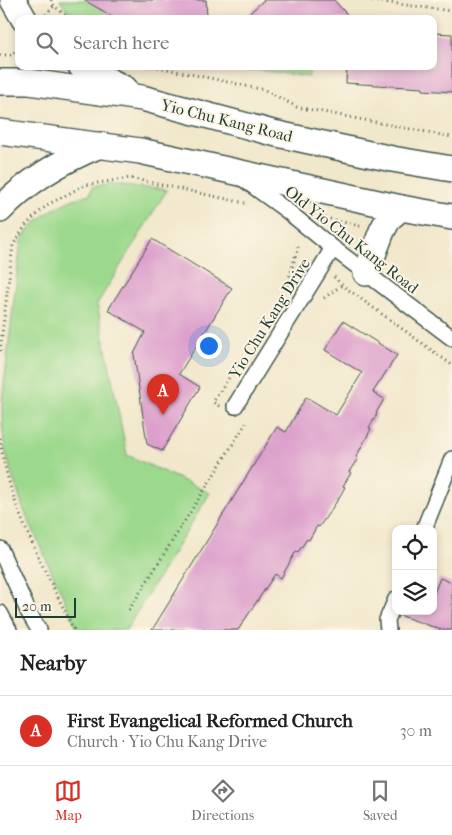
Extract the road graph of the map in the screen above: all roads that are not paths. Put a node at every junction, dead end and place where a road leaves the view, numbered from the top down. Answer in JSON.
{"nodes":[{"id":1,"x":14,"y":0,"type":"edge"},
{"id":2,"x":22,"y":15,"type":"edge"},
{"id":3,"x":89,"y":70,"type":"edge"},
{"id":4,"x":0,"y":82,"type":"edge"},
{"id":5,"x":142,"y":98,"type":"junction"},
{"id":6,"x":0,"y":132,"type":"edge"},
{"id":7,"x":100,"y":145,"type":"junction"},
{"id":8,"x":452,"y":169,"type":"edge"},
{"id":9,"x":230,"y":170,"type":"junction"},
{"id":10,"x":401,"y":208,"type":"junction"},
{"id":11,"x":0,"y":210,"type":"edge"},
{"id":12,"x":452,"y":217,"type":"edge"},
{"id":13,"x":333,"y":248,"type":"junction"},
{"id":14,"x":366,"y":273,"type":"junction"},
{"id":15,"x":452,"y":338,"type":"edge"},
{"id":16,"x":235,"y":406,"type":"dead end"},
{"id":17,"x":450,"y":469,"type":"edge"},
{"id":18,"x":426,"y":525,"type":"edge"},
{"id":19,"x":0,"y":549,"type":"edge"},
{"id":20,"x":392,"y":608,"type":"edge"},
{"id":21,"x":0,"y":613,"type":"edge"},
{"id":22,"x":9,"y":630,"type":"edge"},
{"id":23,"x":39,"y":630,"type":"edge"},
{"id":24,"x":388,"y":630,"type":"edge"}],
"edges":[{"from":1,"to":2,"type":"main road"},
{"from":3,"to":5,"type":"main road"},
{"from":4,"to":5,"type":"main road","name":"Yio Chu Kang Road"},
{"from":5,"to":8,"type":"main road","name":"Yio Chu Kang Road"},
{"from":6,"to":7,"type":"main road"},
{"from":7,"to":9,"type":"main road"},
{"from":7,"to":11,"type":"main road"},
{"from":9,"to":10,"type":"main road"},
{"from":9,"to":13,"type":"street","name":"Old Yio Chu Kang Road"},
{"from":10,"to":12,"type":"main road"},
{"from":10,"to":14,"type":"main road"},
{"from":13,"to":14,"type":"street","name":"Old Yio Chu Kang Road"},
{"from":13,"to":16,"type":"street","name":"Yio Chu Kang Drive"},
{"from":14,"to":15,"type":"street","name":"Old Yio Chu Kang Road"},
{"from":17,"to":18,"type":"street"},
{"from":19,"to":23,"type":"street"},
{"from":20,"to":24,"type":"street"},
{"from":21,"to":22,"type":"street"}]}
